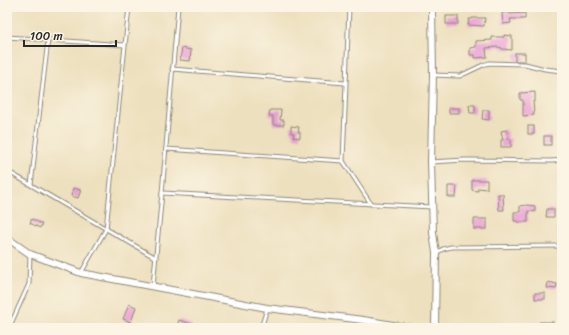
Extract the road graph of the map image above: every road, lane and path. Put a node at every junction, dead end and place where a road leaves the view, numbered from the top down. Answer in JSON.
{"nodes":[{"id":1,"x":129,"y":7,"type":"edge"},
{"id":2,"x":178,"y":7,"type":"edge"},
{"id":3,"x":349,"y":7,"type":"edge"},
{"id":4,"x":432,"y":7,"type":"edge"},
{"id":5,"x":7,"y":37,"type":"edge"},
{"id":6,"x":48,"y":40,"type":"junction"},
{"id":7,"x":125,"y":45,"type":"junction"},
{"id":8,"x":172,"y":69,"type":"junction"},
{"id":9,"x":562,"y":71,"type":"edge"},
{"id":10,"x":433,"y":75,"type":"junction"},
{"id":11,"x":345,"y":83,"type":"junction"},
{"id":12,"x":166,"y":149,"type":"junction"},
{"id":13,"x":562,"y":160,"type":"edge"},
{"id":14,"x":343,"y":161,"type":"junction"},
{"id":15,"x":432,"y":162,"type":"junction"},
{"id":16,"x":7,"y":171,"type":"edge"},
{"id":17,"x":31,"y":185,"type":"junction"},
{"id":18,"x":162,"y":193,"type":"junction"},
{"id":19,"x":371,"y":204,"type":"junction"},
{"id":20,"x":432,"y":207,"type":"junction"},
{"id":21,"x":106,"y":229,"type":"junction"},
{"id":22,"x":7,"y":238,"type":"edge"},
{"id":23,"x":562,"y":246,"type":"edge"},
{"id":24,"x":436,"y":253,"type":"junction"},
{"id":25,"x":30,"y":254,"type":"junction"},
{"id":26,"x":156,"y":258,"type":"junction"},
{"id":27,"x":81,"y":273,"type":"junction"},
{"id":28,"x":153,"y":286,"type":"junction"},
{"id":29,"x":267,"y":308,"type":"junction"},
{"id":30,"x":9,"y":328,"type":"edge"},
{"id":31,"x":261,"y":328,"type":"edge"},
{"id":32,"x":411,"y":328,"type":"edge"},
{"id":33,"x":435,"y":328,"type":"edge"}],
"edges":[{"from":1,"to":7,"type":"lane"},
{"from":2,"to":8,"type":"lane"},
{"from":3,"to":11,"type":"lane"},
{"from":4,"to":10,"type":"street"},
{"from":5,"to":6,"type":"lane"},
{"from":6,"to":7,"type":"lane"},
{"from":6,"to":17,"type":"lane"},
{"from":7,"to":21,"type":"lane"},
{"from":8,"to":11,"type":"lane"},
{"from":8,"to":12,"type":"lane"},
{"from":9,"to":10,"type":"lane"},
{"from":10,"to":15,"type":"street"},
{"from":11,"to":14,"type":"lane"},
{"from":12,"to":14,"type":"lane"},
{"from":12,"to":18,"type":"lane"},
{"from":13,"to":15,"type":"lane"},
{"from":14,"to":19,"type":"lane"},
{"from":15,"to":20,"type":"street"},
{"from":16,"to":17,"type":"lane"},
{"from":17,"to":21,"type":"lane"},
{"from":18,"to":19,"type":"lane"},
{"from":18,"to":26,"type":"lane"},
{"from":19,"to":20,"type":"lane"},
{"from":20,"to":24,"type":"street"},
{"from":21,"to":26,"type":"lane"},
{"from":21,"to":27,"type":"lane"},
{"from":22,"to":25,"type":"street"},
{"from":23,"to":24,"type":"lane"},
{"from":24,"to":33,"type":"street"},
{"from":25,"to":27,"type":"street"},
{"from":25,"to":30,"type":"lane"},
{"from":26,"to":28,"type":"lane"},
{"from":27,"to":28,"type":"street"},
{"from":28,"to":29,"type":"street"},
{"from":29,"to":31,"type":"lane"},
{"from":29,"to":32,"type":"street"}]}
